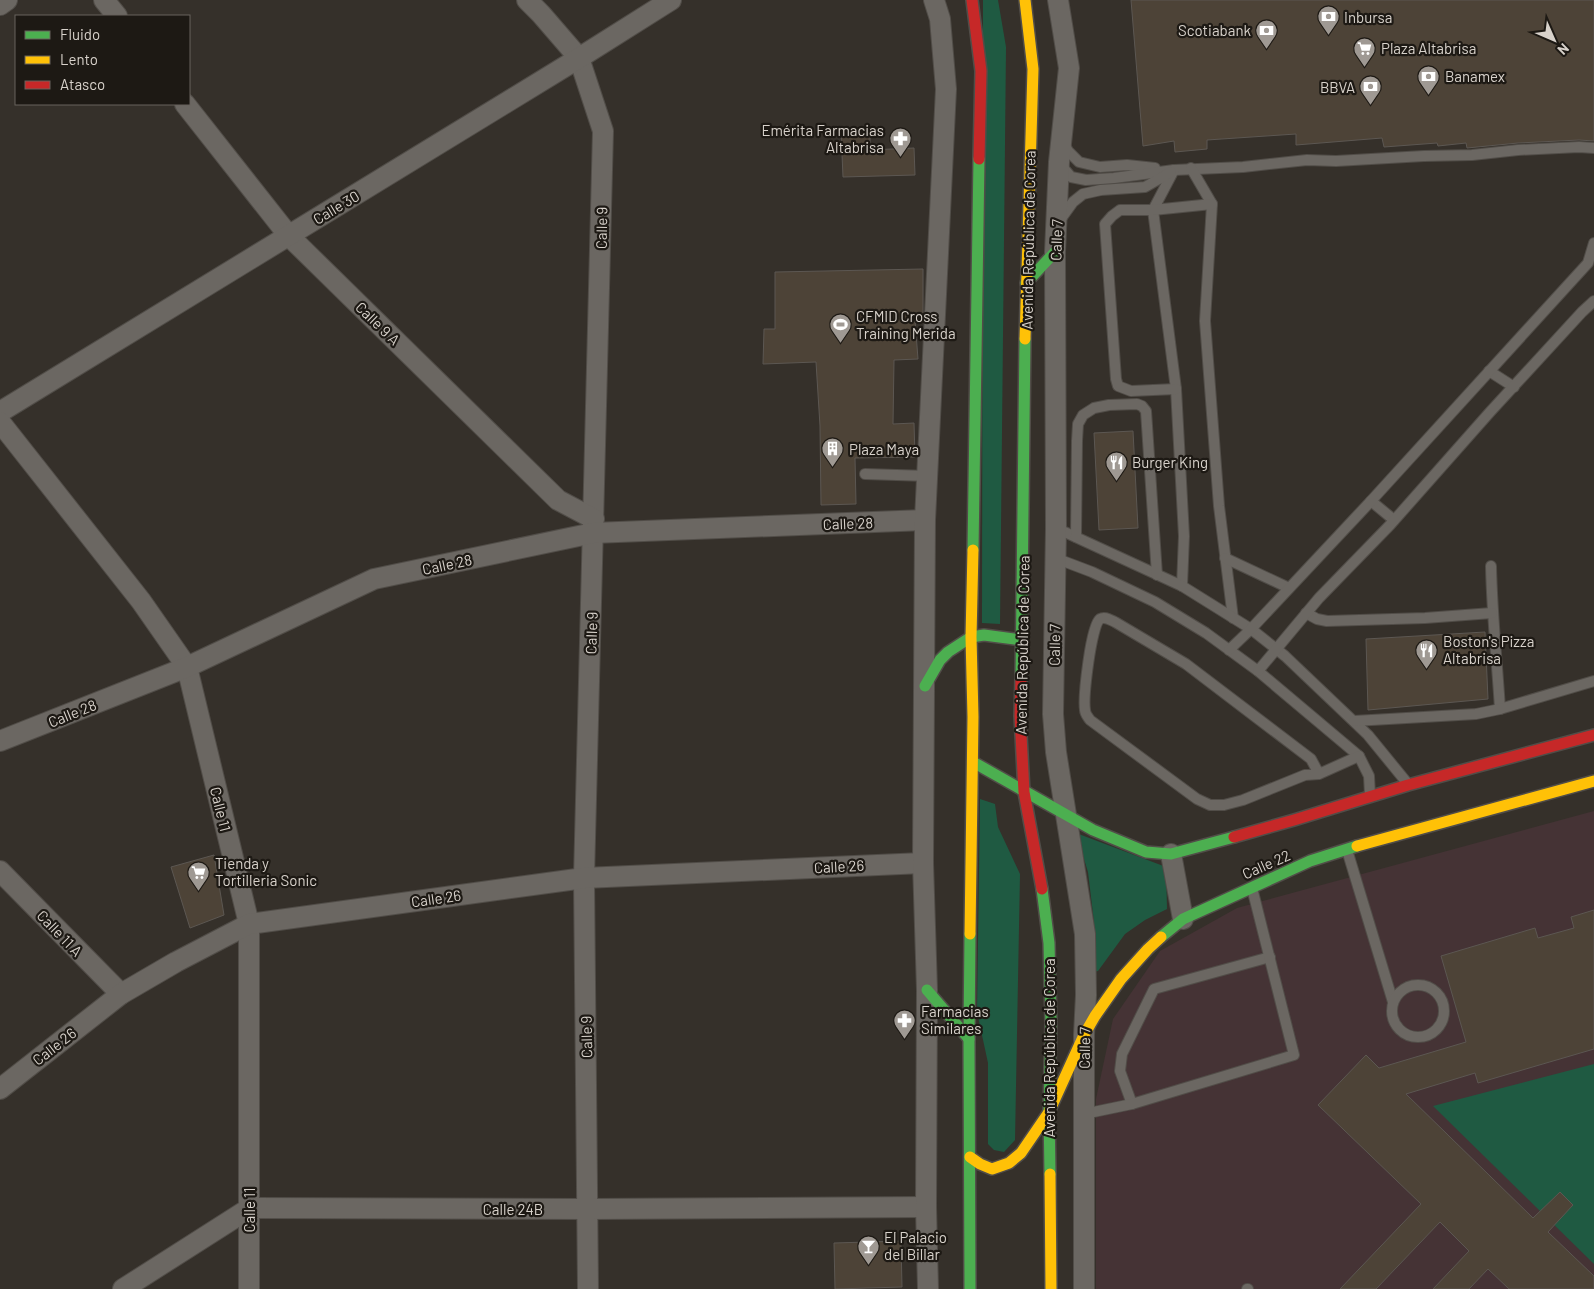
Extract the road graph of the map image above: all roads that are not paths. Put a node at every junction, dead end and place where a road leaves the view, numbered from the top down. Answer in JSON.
{"nodes":[{"id":1,"x":7,"y":0,"type":"edge"},
{"id":2,"x":104,"y":0,"type":"edge"},
{"id":3,"x":527,"y":0,"type":"edge"},
{"id":4,"x":671,"y":0,"type":"edge"},
{"id":5,"x":934,"y":0,"type":"edge"},
{"id":6,"x":972,"y":0,"type":"edge"},
{"id":7,"x":1025,"y":0,"type":"edge"},
{"id":8,"x":1058,"y":0,"type":"edge"},
{"id":9,"x":0,"y":4,"type":"edge"},
{"id":10,"x":116,"y":15,"type":"edge"},
{"id":11,"x":579,"y":58,"type":"junction"},
{"id":12,"x":186,"y":105,"type":"edge"},
{"id":13,"x":1061,"y":139,"type":"junction"},
{"id":14,"x":1594,"y":148,"type":"edge"},
{"id":15,"x":1059,"y":162,"type":"junction"},
{"id":16,"x":1192,"y":168,"type":"junction"},
{"id":17,"x":1174,"y":170,"type":"junction"},
{"id":18,"x":1212,"y":204,"type":"junction"},
{"id":19,"x":1153,"y":210,"type":"junction"},
{"id":20,"x":1056,"y":229,"type":"junction"},
{"id":21,"x":289,"y":236,"type":"junction"},
{"id":22,"x":1594,"y":242,"type":"edge"},
{"id":23,"x":1055,"y":252,"type":"junction"},
{"id":24,"x":1591,"y":265,"type":"edge"},
{"id":25,"x":1026,"y":283,"type":"junction"},
{"id":26,"x":1594,"y":301,"type":"edge"},
{"id":27,"x":1489,"y":371,"type":"junction"},
{"id":28,"x":1514,"y":387,"type":"junction"},
{"id":29,"x":1176,"y":388,"type":"junction"},
{"id":30,"x":0,"y":412,"type":"edge"},
{"id":31,"x":0,"y":422,"type":"edge"},
{"id":32,"x":865,"y":474,"type":"dead end"},
{"id":33,"x":928,"y":476,"type":"junction"},
{"id":34,"x":1371,"y":500,"type":"junction"},
{"id":35,"x":926,"y":520,"type":"junction"},
{"id":36,"x":1394,"y":520,"type":"junction"},
{"id":37,"x":594,"y":526,"type":"junction"},
{"id":38,"x":1056,"y":528,"type":"junction"},
{"id":39,"x":1076,"y":537,"type":"junction"},
{"id":40,"x":1055,"y":558,"type":"junction"},
{"id":41,"x":1225,"y":558,"type":"junction"},
{"id":42,"x":1491,"y":566,"type":"dead end"},
{"id":43,"x":1157,"y":575,"type":"junction"},
{"id":44,"x":1182,"y":586,"type":"junction"},
{"id":45,"x":1289,"y":588,"type":"junction"},
{"id":46,"x":1306,"y":613,"type":"junction"},
{"id":47,"x":1492,"y":613,"type":"junction"},
{"id":48,"x":1233,"y":618,"type":"junction"},
{"id":49,"x":1251,"y":628,"type":"junction"},
{"id":50,"x":971,"y":637,"type":"junction"},
{"id":51,"x":1022,"y":640,"type":"junction"},
{"id":52,"x":1276,"y":649,"type":"junction"},
{"id":53,"x":1229,"y":650,"type":"junction"},
{"id":54,"x":187,"y":667,"type":"junction"},
{"id":55,"x":1258,"y":671,"type":"junction"},
{"id":56,"x":1594,"y":681,"type":"edge"},
{"id":57,"x":925,"y":686,"type":"junction"},
{"id":58,"x":1500,"y":709,"type":"junction"},
{"id":59,"x":1354,"y":721,"type":"junction"},
{"id":60,"x":1594,"y":735,"type":"edge"},
{"id":61,"x":0,"y":741,"type":"edge"},
{"id":62,"x":1359,"y":756,"type":"junction"},
{"id":63,"x":973,"y":762,"type":"junction"},
{"id":64,"x":1319,"y":774,"type":"junction"},
{"id":65,"x":1594,"y":781,"type":"edge"},
{"id":66,"x":1408,"y":784,"type":"junction"},
{"id":67,"x":1024,"y":792,"type":"junction"},
{"id":68,"x":1370,"y":796,"type":"junction"},
{"id":69,"x":1066,"y":816,"type":"junction"},
{"id":70,"x":1347,"y":849,"type":"junction"},
{"id":71,"x":1171,"y":854,"type":"junction"},
{"id":72,"x":923,"y":863,"type":"junction"},
{"id":73,"x":0,"y":871,"type":"edge"},
{"id":74,"x":584,"y":878,"type":"junction"},
{"id":75,"x":1252,"y":887,"type":"junction"},
{"id":76,"x":1183,"y":919,"type":"junction"},
{"id":77,"x":249,"y":924,"type":"junction"},
{"id":78,"x":1270,"y":957,"type":"junction"},
{"id":79,"x":927,"y":990,"type":"junction"},
{"id":80,"x":121,"y":994,"type":"junction"},
{"id":81,"x":1394,"y":1002,"type":"junction"},
{"id":82,"x":1084,"y":1035,"type":"junction"},
{"id":83,"x":970,"y":1038,"type":"junction"},
{"id":84,"x":0,"y":1089,"type":"edge"},
{"id":85,"x":1132,"y":1104,"type":"junction"},
{"id":86,"x":1049,"y":1112,"type":"junction"},
{"id":87,"x":1084,"y":1114,"type":"junction"},
{"id":88,"x":970,"y":1157,"type":"junction"},
{"id":89,"x":926,"y":1207,"type":"junction"},
{"id":90,"x":250,"y":1208,"type":"junction"},
{"id":91,"x":588,"y":1209,"type":"junction"},
{"id":92,"x":123,"y":1289,"type":"edge"},
{"id":93,"x":249,"y":1289,"type":"edge"},
{"id":94,"x":588,"y":1289,"type":"edge"},
{"id":95,"x":928,"y":1289,"type":"edge"},
{"id":96,"x":970,"y":1289,"type":"edge"},
{"id":97,"x":1052,"y":1289,"type":"edge"},
{"id":98,"x":1084,"y":1289,"type":"edge"}],
"edges":[{"from":1,"to":9,"type":"street"},
{"from":2,"to":10,"type":"street"},
{"from":3,"to":11,"type":"street","name":"Calle 9"},
{"from":4,"to":11,"type":"street","name":"Calle 30"},
{"from":5,"to":33,"type":"street"},
{"from":6,"to":50,"type":"main road"},
{"from":7,"to":25,"type":"main road","name":"Avenida República de Corea"},
{"from":8,"to":13,"type":"street","name":"Calle 7"},
{"from":11,"to":21,"type":"street","name":"Calle 30"},
{"from":11,"to":37,"type":"street","name":"Calle 9"},
{"from":12,"to":21,"type":"street","name":"Calle 9 A"},
{"from":13,"to":15,"type":"street","name":"Calle 7"},
{"from":13,"to":17,"type":"lane"},
{"from":14,"to":16,"type":"lane"},
{"from":15,"to":17,"type":"lane"},
{"from":15,"to":20,"type":"street","name":"Calle 7"},
{"from":16,"to":17,"type":"lane"},
{"from":16,"to":18,"type":"lane"},
{"from":17,"to":19,"type":"lane"},
{"from":17,"to":20,"type":"lane"},
{"from":18,"to":19,"type":"lane"},
{"from":18,"to":41,"type":"lane"},
{"from":19,"to":29,"type":"lane"},
{"from":19,"to":29,"type":"lane"},
{"from":20,"to":23,"type":"street","name":"Calle 7"},
{"from":21,"to":30,"type":"street","name":"Calle 30"},
{"from":21,"to":37,"type":"street","name":"Calle 9 A"},
{"from":22,"to":24,"type":"lane"},
{"from":23,"to":25,"type":"main road"},
{"from":23,"to":38,"type":"street","name":"Calle 7"},
{"from":24,"to":27,"type":"lane"},
{"from":25,"to":51,"type":"main road","name":"Avenida República de Corea"},
{"from":26,"to":28,"type":"lane"},
{"from":27,"to":28,"type":"lane"},
{"from":27,"to":34,"type":"lane"},
{"from":28,"to":36,"type":"lane"},
{"from":29,"to":44,"type":"lane"},
{"from":31,"to":54,"type":"street","name":"Calle 11"},
{"from":32,"to":33,"type":"lane"},
{"from":33,"to":35,"type":"street"},
{"from":34,"to":36,"type":"lane"},
{"from":34,"to":45,"type":"lane"},
{"from":35,"to":37,"type":"street","name":"Calle 28"},
{"from":35,"to":57,"type":"street"},
{"from":36,"to":46,"type":"lane"},
{"from":37,"to":54,"type":"street","name":"Calle 28"},
{"from":37,"to":74,"type":"street","name":"Calle 9"},
{"from":38,"to":39,"type":"lane"},
{"from":38,"to":40,"type":"street","name":"Calle 7"},
{"from":39,"to":43,"type":"lane"},
{"from":39,"to":43,"type":"lane"},
{"from":40,"to":53,"type":"lane"},
{"from":40,"to":69,"type":"street","name":"Calle 7"},
{"from":41,"to":45,"type":"lane"},
{"from":41,"to":48,"type":"lane"},
{"from":42,"to":47,"type":"lane"},
{"from":43,"to":44,"type":"lane"},
{"from":44,"to":48,"type":"lane"},
{"from":45,"to":49,"type":"lane"},
{"from":46,"to":47,"type":"lane"},
{"from":46,"to":52,"type":"lane"},
{"from":47,"to":58,"type":"lane"},
{"from":48,"to":49,"type":"lane"},
{"from":49,"to":52,"type":"lane"},
{"from":49,"to":53,"type":"lane"},
{"from":50,"to":51,"type":"main road"},
{"from":50,"to":57,"type":"main road"},
{"from":50,"to":63,"type":"main road"},
{"from":51,"to":67,"type":"main road","name":"Avenida República de Corea"},
{"from":52,"to":55,"type":"lane"},
{"from":52,"to":59,"type":"lane"},
{"from":53,"to":55,"type":"lane"},
{"from":54,"to":61,"type":"street","name":"Calle 28"},
{"from":54,"to":77,"type":"street","name":"Calle 11"},
{"from":55,"to":62,"type":"lane"},
{"from":56,"to":58,"type":"lane"},
{"from":57,"to":72,"type":"street"},
{"from":58,"to":59,"type":"lane"},
{"from":59,"to":66,"type":"lane"},
{"from":60,"to":66,"type":"main road","name":"Calle 22"},
{"from":62,"to":64,"type":"lane"},
{"from":62,"to":68,"type":"lane"},
{"from":63,"to":67,"type":"main road","name":"Calle 22"},
{"from":63,"to":83,"type":"main road"},
{"from":64,"to":64,"type":"lane"},
{"from":65,"to":70,"type":"main road","name":"Calle 22"},
{"from":66,"to":68,"type":"main road","name":"Calle 22"},
{"from":67,"to":69,"type":"main road","name":"Calle 22"},
{"from":67,"to":86,"type":"main road","name":"Avenida República de Corea"},
{"from":68,"to":71,"type":"main road","name":"Calle 22"},
{"from":69,"to":71,"type":"main road","name":"Calle 22"},
{"from":69,"to":82,"type":"street","name":"Calle 7"},
{"from":70,"to":75,"type":"main road","name":"Calle 22"},
{"from":70,"to":81,"type":"lane"},
{"from":71,"to":76,"type":"street"},
{"from":72,"to":74,"type":"street","name":"Calle 26"},
{"from":72,"to":79,"type":"street"},
{"from":73,"to":80,"type":"street","name":"Calle 11 A"},
{"from":74,"to":77,"type":"street","name":"Calle 26"},
{"from":74,"to":91,"type":"street","name":"Calle 9"},
{"from":75,"to":76,"type":"main road","name":"Calle 22"},
{"from":75,"to":78,"type":"lane"},
{"from":76,"to":82,"type":"main road","name":"Calle 22"},
{"from":77,"to":80,"type":"street","name":"Calle 26"},
{"from":77,"to":90,"type":"street","name":"Calle 11"},
{"from":78,"to":85,"type":"lane"},
{"from":78,"to":85,"type":"lane"},
{"from":79,"to":83,"type":"main road"},
{"from":79,"to":89,"type":"street"},
{"from":80,"to":84,"type":"street","name":"Calle 26"},
{"from":81,"to":81,"type":"lane"},
{"from":82,"to":86,"type":"main road","name":"Calle 22"},
{"from":82,"to":87,"type":"street","name":"Calle 7"},
{"from":83,"to":88,"type":"main road"},
{"from":85,"to":87,"type":"lane"},
{"from":86,"to":88,"type":"main road","name":"Calle 22"},
{"from":86,"to":97,"type":"main road","name":"Avenida República de Corea"},
{"from":87,"to":98,"type":"street","name":"Calle 7"},
{"from":88,"to":96,"type":"main road"},
{"from":89,"to":91,"type":"street","name":"Calle 24B"},
{"from":89,"to":95,"type":"street"},
{"from":90,"to":91,"type":"street","name":"Calle 24B"},
{"from":90,"to":92,"type":"street"},
{"from":90,"to":93,"type":"street","name":"Calle 11"},
{"from":91,"to":94,"type":"street","name":"Calle 9"}]}
